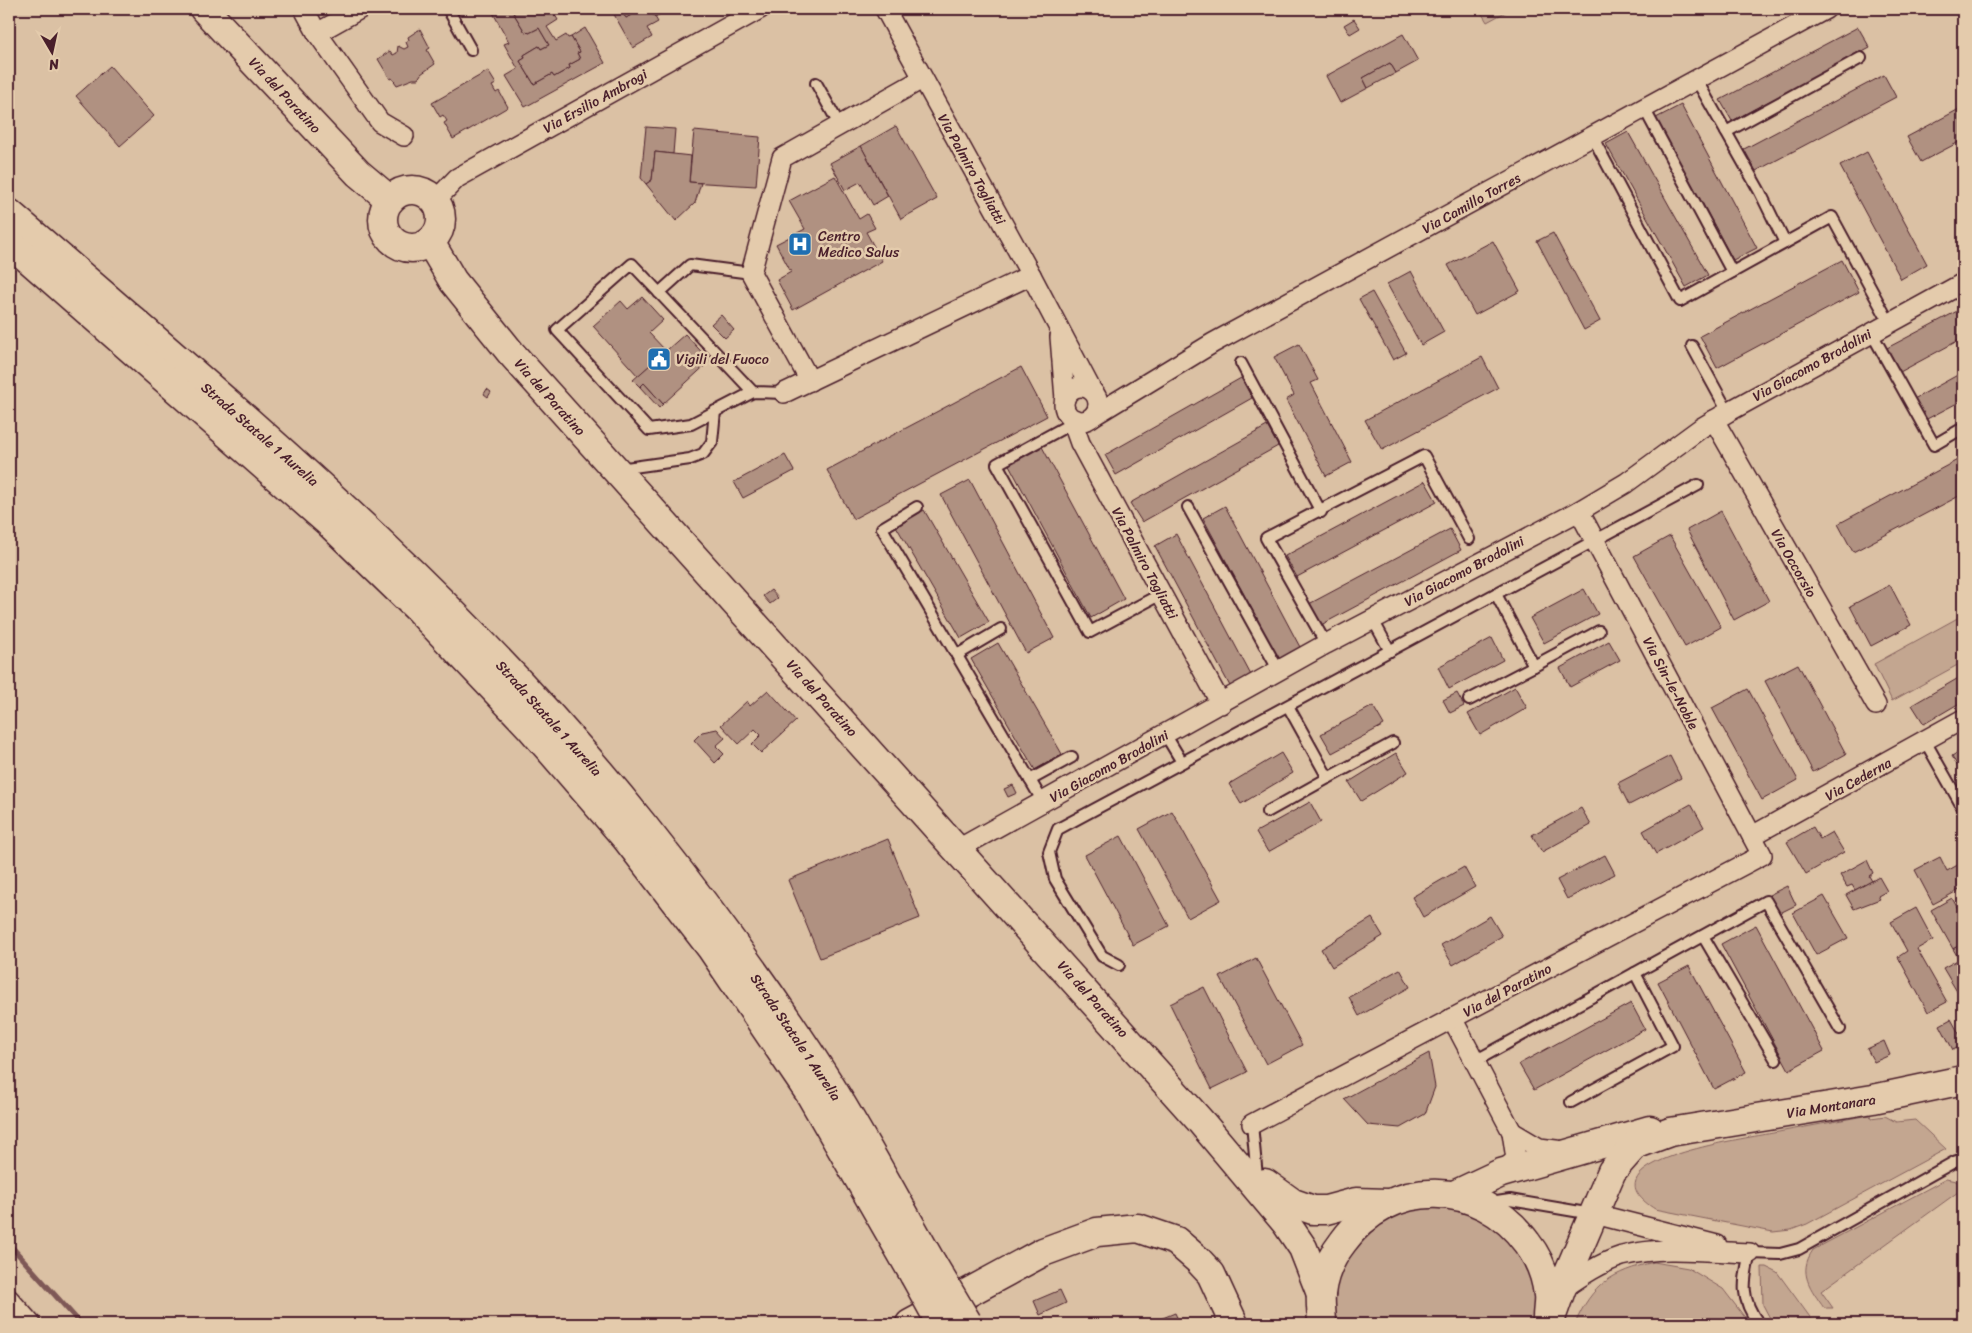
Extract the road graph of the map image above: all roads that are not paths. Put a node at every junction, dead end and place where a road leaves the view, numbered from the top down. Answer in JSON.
{"nodes":[{"id":1,"x":204,"y":9,"type":"edge"},
{"id":2,"x":304,"y":9,"type":"edge"},
{"id":3,"x":360,"y":9,"type":"edge"},
{"id":4,"x":448,"y":9,"type":"edge"},
{"id":5,"x":760,"y":9,"type":"edge"},
{"id":6,"x":885,"y":9,"type":"edge"},
{"id":7,"x":1826,"y":9,"type":"edge"},
{"id":8,"x":317,"y":33,"type":"junction"},
{"id":9,"x":471,"y":50,"type":"dead end"},
{"id":10,"x":1861,"y":58,"type":"dead end"},
{"id":11,"x":922,"y":79,"type":"junction"},
{"id":12,"x":1696,"y":79,"type":"junction"},
{"id":13,"x":816,"y":83,"type":"dead end"},
{"id":14,"x":1644,"y":108,"type":"junction"},
{"id":15,"x":840,"y":126,"type":"junction"},
{"id":16,"x":1726,"y":132,"type":"junction"},
{"id":17,"x":404,"y":136,"type":"dead end"},
{"id":18,"x":1592,"y":136,"type":"junction"},
{"id":19,"x":390,"y":200,"type":"junction"},
{"id":20,"x":435,"y":201,"type":"junction"},
{"id":21,"x":9,"y":212,"type":"edge"},
{"id":22,"x":9,"y":242,"type":"edge"},
{"id":23,"x":430,"y":242,"type":"junction"},
{"id":24,"x":1785,"y":243,"type":"junction"},
{"id":25,"x":1732,"y":272,"type":"junction"},
{"id":26,"x":751,"y":273,"type":"junction"},
{"id":27,"x":1031,"y":275,"type":"junction"},
{"id":28,"x":1963,"y":283,"type":"edge"},
{"id":29,"x":659,"y":293,"type":"junction"},
{"id":30,"x":1889,"y":322,"type":"junction"},
{"id":31,"x":1059,"y":329,"type":"junction"},
{"id":32,"x":1871,"y":332,"type":"junction"},
{"id":33,"x":1692,"y":346,"type":"dead end"},
{"id":34,"x":1241,"y":363,"type":"dead end"},
{"id":35,"x":810,"y":380,"type":"junction"},
{"id":36,"x":753,"y":392,"type":"junction"},
{"id":37,"x":784,"y":393,"type":"joint"},
{"id":38,"x":1094,"y":394,"type":"junction"},
{"id":39,"x":1065,"y":398,"type":"junction"},
{"id":40,"x":1117,"y":401,"type":"junction"},
{"id":41,"x":715,"y":411,"type":"junction"},
{"id":42,"x":1721,"y":416,"type":"junction"},
{"id":43,"x":1085,"y":418,"type":"junction"},
{"id":44,"x":1963,"y":428,"type":"edge"},
{"id":45,"x":616,"y":470,"type":"junction"},
{"id":46,"x":1698,"y":486,"type":"dead end"},
{"id":47,"x":1188,"y":506,"type":"dead end"},
{"id":48,"x":917,"y":507,"type":"dead end"},
{"id":49,"x":1579,"y":511,"type":"junction"},
{"id":50,"x":1321,"y":512,"type":"junction"},
{"id":51,"x":1469,"y":539,"type":"dead end"},
{"id":52,"x":1595,"y":541,"type":"junction"},
{"id":53,"x":1162,"y":594,"type":"junction"},
{"id":54,"x":1496,"y":594,"type":"junction"},
{"id":55,"x":1373,"y":620,"type":"junction"},
{"id":56,"x":1001,"y":629,"type":"dead end"},
{"id":57,"x":1599,"y":631,"type":"dead end"},
{"id":58,"x":1326,"y":644,"type":"junction"},
{"id":59,"x":1390,"y":651,"type":"junction"},
{"id":60,"x":957,"y":655,"type":"junction"},
{"id":61,"x":1534,"y":666,"type":"junction"},
{"id":62,"x":1279,"y":670,"type":"junction"},
{"id":63,"x":1469,"y":700,"type":"dead end"},
{"id":64,"x":1221,"y":704,"type":"junction"},
{"id":65,"x":1876,"y":705,"type":"dead end"},
{"id":66,"x":1288,"y":706,"type":"junction"},
{"id":67,"x":1963,"y":720,"type":"edge"},
{"id":68,"x":1166,"y":734,"type":"junction"},
{"id":69,"x":1925,"y":741,"type":"junction"},
{"id":70,"x":1393,"y":743,"type":"dead end"},
{"id":71,"x":1072,"y":757,"type":"dead end"},
{"id":72,"x":1182,"y":762,"type":"junction"},
{"id":73,"x":1328,"y":778,"type":"junction"},
{"id":74,"x":1030,"y":780,"type":"junction"},
{"id":75,"x":1044,"y":802,"type":"junction"},
{"id":76,"x":1963,"y":808,"type":"edge"},
{"id":77,"x":1267,"y":812,"type":"dead end"},
{"id":78,"x":1752,"y":836,"type":"junction"},
{"id":79,"x":958,"y":849,"type":"junction"},
{"id":80,"x":1762,"y":855,"type":"joint"},
{"id":81,"x":1703,"y":936,"type":"junction"},
{"id":82,"x":1120,"y":965,"type":"dead end"},
{"id":83,"x":1636,"y":973,"type":"junction"},
{"id":84,"x":1452,"y":1018,"type":"junction"},
{"id":85,"x":1840,"y":1029,"type":"dead end"},
{"id":86,"x":1776,"y":1060,"type":"dead end"},
{"id":87,"x":1475,"y":1061,"type":"junction"},
{"id":88,"x":1963,"y":1080,"type":"edge"},
{"id":89,"x":1571,"y":1102,"type":"dead end"},
{"id":90,"x":1252,"y":1124,"type":"joint"},
{"id":91,"x":1699,"y":1127,"type":"junction"},
{"id":92,"x":1512,"y":1132,"type":"junction"},
{"id":93,"x":1222,"y":1148,"type":"junction"},
{"id":94,"x":1573,"y":1152,"type":"junction"},
{"id":95,"x":1963,"y":1159,"type":"edge"},
{"id":96,"x":1501,"y":1173,"type":"junction"},
{"id":97,"x":1257,"y":1177,"type":"junction"},
{"id":98,"x":1454,"y":1195,"type":"junction"},
{"id":99,"x":1387,"y":1203,"type":"junction"},
{"id":100,"x":1483,"y":1204,"type":"junction"},
{"id":101,"x":1595,"y":1214,"type":"junction"},
{"id":102,"x":1750,"y":1253,"type":"junction"},
{"id":103,"x":923,"y":1269,"type":"junction"},
{"id":104,"x":1561,"y":1290,"type":"junction"},
{"id":105,"x":1321,"y":1294,"type":"junction"},
{"id":106,"x":9,"y":1299,"type":"edge"},
{"id":107,"x":31,"y":1324,"type":"edge"},
{"id":108,"x":910,"y":1324,"type":"edge"},
{"id":109,"x":959,"y":1324,"type":"edge"},
{"id":110,"x":1234,"y":1324,"type":"edge"},
{"id":111,"x":1322,"y":1324,"type":"edge"},
{"id":112,"x":1548,"y":1324,"type":"edge"},
{"id":113,"x":1759,"y":1324,"type":"edge"}],
"edges":[{"from":1,"to":19,"type":"main road","name":"Via del Paratino"},
{"from":2,"to":8,"type":"street"},
{"from":3,"to":8,"type":"street"},
{"from":4,"to":9,"type":"lane"},
{"from":5,"to":20,"type":"street","name":"Via Ersilio Ambrogi"},
{"from":6,"to":11,"type":"street","name":"Via Palmiro Togliatti"},
{"from":7,"to":12,"type":"street","name":"Via Camillo Torres"},
{"from":8,"to":17,"type":"street"},
{"from":10,"to":16,"type":"lane"},
{"from":11,"to":15,"type":"street"},
{"from":11,"to":27,"type":"street","name":"Via Palmiro Togliatti"},
{"from":12,"to":14,"type":"street","name":"Via Camillo Torres"},
{"from":12,"to":16,"type":"lane"},
{"from":13,"to":15,"type":"lane"},
{"from":14,"to":18,"type":"street","name":"Via Camillo Torres"},
{"from":14,"to":25,"type":"lane"},
{"from":15,"to":26,"type":"street"},
{"from":16,"to":24,"type":"lane"},
{"from":18,"to":25,"type":"lane"},
{"from":18,"to":40,"type":"street","name":"Via Camillo Torres"},
{"from":19,"to":20,"type":"main road"},
{"from":19,"to":23,"type":"main road"},
{"from":20,"to":23,"type":"main road"},
{"from":21,"to":103,"type":"main road","name":"Strada Statale 1 Aurelia"},
{"from":22,"to":103,"type":"main road","name":"Strada Statale 1 Aurelia"},
{"from":23,"to":45,"type":"main road","name":"Via del Paratino"},
{"from":24,"to":25,"type":"lane"},
{"from":24,"to":30,"type":"lane"},
{"from":26,"to":29,"type":"lane"},
{"from":26,"to":35,"type":"street"},
{"from":27,"to":31,"type":"street","name":"Via Palmiro Togliatti"},
{"from":27,"to":35,"type":"street"},
{"from":28,"to":30,"type":"street","name":"Via Giacomo Brodolini"},
{"from":29,"to":36,"type":"lane"},
{"from":29,"to":41,"type":"lane"},
{"from":30,"to":32,"type":"street","name":"Via Giacomo Brodolini"},
{"from":31,"to":38,"type":"street","name":"Via Palmiro Togliatti"},
{"from":31,"to":39,"type":"street","name":"Via Palmiro Togliatti"},
{"from":32,"to":42,"type":"street","name":"Via Giacomo Brodolini"},
{"from":32,"to":44,"type":"lane"},
{"from":33,"to":42,"type":"lane"},
{"from":34,"to":50,"type":"lane"},
{"from":35,"to":37,"type":"street"},
{"from":36,"to":37,"type":"lane"},
{"from":36,"to":41,"type":"lane"},
{"from":38,"to":39,"type":"street"},
{"from":38,"to":40,"type":"street"},
{"from":38,"to":43,"type":"street"},
{"from":39,"to":43,"type":"street"},
{"from":40,"to":43,"type":"street","name":"Via Camillo Torres"},
{"from":41,"to":45,"type":"lane"},
{"from":42,"to":49,"type":"street","name":"Via Giacomo Brodolini"},
{"from":42,"to":65,"type":"street","name":"Via Occorsio"},
{"from":43,"to":53,"type":"street","name":"Via Palmiro Togliatti"},
{"from":43,"to":53,"type":"lane"},
{"from":45,"to":79,"type":"main road","name":"Via del Paratino"},
{"from":46,"to":52,"type":"lane"},
{"from":47,"to":62,"type":"lane"},
{"from":48,"to":60,"type":"lane"},
{"from":49,"to":52,"type":"street","name":"Via Sin-le-Noble"},
{"from":49,"to":55,"type":"street","name":"Via Giacomo Brodolini"},
{"from":50,"to":51,"type":"lane"},
{"from":50,"to":58,"type":"lane"},
{"from":52,"to":54,"type":"lane"},
{"from":52,"to":78,"type":"street","name":"Via Sin-le-Noble"},
{"from":53,"to":64,"type":"street","name":"Via Palmiro Togliatti"},
{"from":54,"to":59,"type":"lane"},
{"from":54,"to":61,"type":"lane"},
{"from":55,"to":58,"type":"street","name":"Via Giacomo Brodolini"},
{"from":55,"to":59,"type":"lane"},
{"from":56,"to":60,"type":"lane"},
{"from":57,"to":61,"type":"lane"},
{"from":58,"to":62,"type":"street","name":"Via Giacomo Brodolini"},
{"from":59,"to":66,"type":"lane"},
{"from":60,"to":74,"type":"lane"},
{"from":61,"to":63,"type":"lane"},
{"from":62,"to":64,"type":"street","name":"Via Giacomo Brodolini"},
{"from":64,"to":68,"type":"street","name":"Via Giacomo Brodolini"},
{"from":66,"to":72,"type":"lane"},
{"from":66,"to":73,"type":"lane"},
{"from":67,"to":69,"type":"street","name":"Via Cederna"},
{"from":68,"to":72,"type":"lane"},
{"from":68,"to":75,"type":"street","name":"Via Giacomo Brodolini"},
{"from":69,"to":76,"type":"lane"},
{"from":69,"to":78,"type":"street","name":"Via Cederna"},
{"from":70,"to":73,"type":"lane"},
{"from":71,"to":74,"type":"lane"},
{"from":72,"to":82,"type":"lane"},
{"from":73,"to":77,"type":"lane"},
{"from":74,"to":75,"type":"lane"},
{"from":75,"to":79,"type":"street","name":"Via Giacomo Brodolini"},
{"from":78,"to":80,"type":"street","name":"Via Sin-le-Noble"},
{"from":79,"to":93,"type":"main road","name":"Via del Paratino"},
{"from":80,"to":84,"type":"street","name":"Via del Paratino"},
{"from":81,"to":83,"type":"lane"},
{"from":81,"to":85,"type":"lane"},
{"from":81,"to":86,"type":"lane"},
{"from":83,"to":87,"type":"lane"},
{"from":83,"to":89,"type":"lane"},
{"from":84,"to":87,"type":"street"},
{"from":84,"to":90,"type":"street","name":"Via del Paratino"},
{"from":87,"to":92,"type":"street"},
{"from":88,"to":91,"type":"main road","name":"Via Montanara"},
{"from":90,"to":97,"type":"lane"},
{"from":91,"to":94,"type":"main road"},
{"from":91,"to":101,"type":"main road"},
{"from":92,"to":94,"type":"street"},
{"from":92,"to":96,"type":"street"},
{"from":93,"to":97,"type":"main road"},
{"from":93,"to":105,"type":"main road"},
{"from":94,"to":96,"type":"main road"},
{"from":95,"to":102,"type":"lane"},
{"from":96,"to":98,"type":"main road"},
{"from":97,"to":99,"type":"main road"},
{"from":98,"to":99,"type":"main road"},
{"from":98,"to":100,"type":"main road"},
{"from":99,"to":105,"type":"main road"},
{"from":100,"to":101,"type":"lane"},
{"from":100,"to":112,"type":"main road"},
{"from":101,"to":102,"type":"street"},
{"from":101,"to":104,"type":"main road"},
{"from":102,"to":104,"type":"street"},
{"from":102,"to":113,"type":"lane"},
{"from":103,"to":109,"type":"main road","name":"Strada Statale 1 Aurelia","bridge":true},
{"from":104,"to":112,"type":"main road"},
{"from":105,"to":111,"type":"main road"},
{"from":106,"to":107,"type":"street"},
{"from":108,"to":110,"type":"main road"}]}
